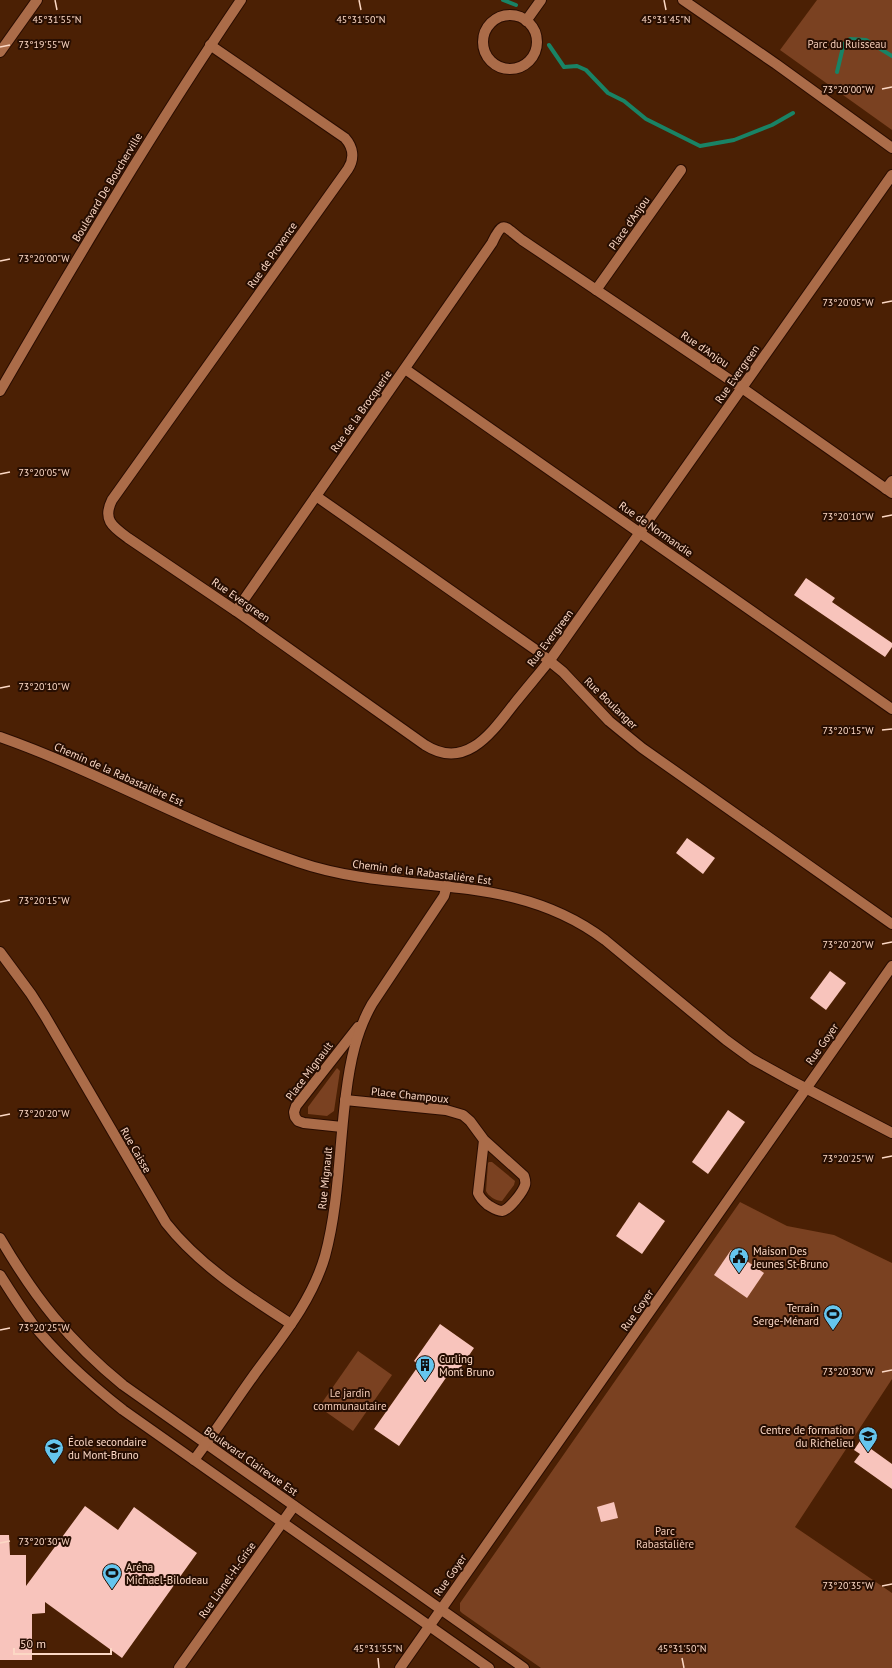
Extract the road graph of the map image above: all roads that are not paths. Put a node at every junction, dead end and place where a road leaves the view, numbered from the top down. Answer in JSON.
{"nodes":[{"id":1,"x":37,"y":0,"type":"edge"},
{"id":2,"x":241,"y":0,"type":"edge"},
{"id":3,"x":541,"y":0,"type":"edge"},
{"id":4,"x":683,"y":0,"type":"edge"},
{"id":5,"x":526,"y":21,"type":"junction"},
{"id":6,"x":210,"y":45,"type":"junction"},
{"id":7,"x":0,"y":52,"type":"edge"},
{"id":8,"x":892,"y":148,"type":"edge"},
{"id":9,"x":681,"y":170,"type":"dead end"},
{"id":10,"x":892,"y":175,"type":"edge"},
{"id":11,"x":505,"y":227,"type":"joint"},
{"id":12,"x":596,"y":290,"type":"junction"},
{"id":13,"x":405,"y":369,"type":"junction"},
{"id":14,"x":742,"y":388,"type":"junction"},
{"id":15,"x":0,"y":391,"type":"edge"},
{"id":16,"x":890,"y":488,"type":"edge"},
{"id":17,"x":316,"y":496,"type":"junction"},
{"id":18,"x":109,"y":518,"type":"joint"},
{"id":19,"x":640,"y":533,"type":"junction"},
{"id":20,"x":236,"y":611,"type":"junction"},
{"id":21,"x":550,"y":660,"type":"junction"},
{"id":22,"x":892,"y":709,"type":"edge"},
{"id":23,"x":0,"y":737,"type":"edge"},
{"id":24,"x":447,"y":886,"type":"junction"},
{"id":25,"x":892,"y":924,"type":"edge"},
{"id":26,"x":0,"y":952,"type":"edge"},
{"id":27,"x":892,"y":966,"type":"edge"},
{"id":28,"x":363,"y":1021,"type":"junction"},
{"id":29,"x":806,"y":1088,"type":"junction"},
{"id":30,"x":345,"y":1100,"type":"junction"},
{"id":31,"x":342,"y":1127,"type":"junction"},
{"id":32,"x":892,"y":1133,"type":"edge"},
{"id":33,"x":484,"y":1140,"type":"junction"},
{"id":34,"x":0,"y":1238,"type":"edge"},
{"id":35,"x":0,"y":1275,"type":"edge"},
{"id":36,"x":290,"y":1324,"type":"junction"},
{"id":37,"x":206,"y":1444,"type":"junction"},
{"id":38,"x":194,"y":1460,"type":"junction"},
{"id":39,"x":294,"y":1506,"type":"junction"},
{"id":40,"x":283,"y":1521,"type":"junction"},
{"id":41,"x":441,"y":1609,"type":"junction"},
{"id":42,"x":429,"y":1626,"type":"junction"},
{"id":43,"x":179,"y":1668,"type":"edge"},
{"id":44,"x":400,"y":1668,"type":"edge"},
{"id":45,"x":489,"y":1668,"type":"edge"},
{"id":46,"x":524,"y":1668,"type":"edge"}],
"edges":[{"from":1,"to":7,"type":"street"},
{"from":2,"to":6,"type":"street","name":"Boulevard De Boucherville"},
{"from":3,"to":5,"type":"street"},
{"from":4,"to":8,"type":"street"},
{"from":5,"to":5,"type":"street"},
{"from":6,"to":15,"type":"street","name":"Boulevard De Boucherville"},
{"from":6,"to":18,"type":"street","name":"Rue de Provence"},
{"from":9,"to":12,"type":"street","name":"Place d'Anjou"},
{"from":10,"to":14,"type":"street","name":"Rue Evergreen"},
{"from":11,"to":12,"type":"street","name":"Rue d'Anjou"},
{"from":11,"to":13,"type":"street","name":"Rue de la Brocquerie"},
{"from":12,"to":14,"type":"street","name":"Rue d'Anjou"},
{"from":13,"to":17,"type":"street","name":"Rue de la Brocquerie"},
{"from":13,"to":19,"type":"street","name":"Rue de Normandie"},
{"from":14,"to":16,"type":"street","name":"Rue d'Anjou"},
{"from":14,"to":19,"type":"street","name":"Rue Evergreen"},
{"from":17,"to":20,"type":"street","name":"Rue de la Brocquerie"},
{"from":17,"to":21,"type":"street","name":"Rue Boulanger"},
{"from":18,"to":20,"type":"street","name":"Rue Evergreen"},
{"from":19,"to":21,"type":"street","name":"Rue Evergreen"},
{"from":19,"to":22,"type":"street","name":"Rue de Normandie"},
{"from":20,"to":21,"type":"street","name":"Rue Evergreen"},
{"from":21,"to":25,"type":"street","name":"Rue Boulanger"},
{"from":23,"to":24,"type":"street","name":"Chemin de la Rabastalière Est"},
{"from":24,"to":28,"type":"street","name":"Rue Mignault"},
{"from":24,"to":29,"type":"street","name":"Chemin de la Rabastalière Est"},
{"from":26,"to":36,"type":"street","name":"Rue Caisse"},
{"from":27,"to":29,"type":"street","name":"Rue Goyer"},
{"from":28,"to":30,"type":"street","name":"Rue Mignault"},
{"from":28,"to":31,"type":"street","name":"Place Mignault"},
{"from":29,"to":32,"type":"street","name":"Chemin de la Rabastalière Est"},
{"from":29,"to":41,"type":"street","name":"Rue Goyer"},
{"from":30,"to":31,"type":"street","name":"Rue Mignault"},
{"from":30,"to":33,"type":"street","name":"Place Champoux"},
{"from":31,"to":36,"type":"street","name":"Rue Mignault"},
{"from":33,"to":33,"type":"street","name":"Place Champoux"},
{"from":34,"to":37,"type":"street","name":"Boulevard Clairevue Est"},
{"from":35,"to":38,"type":"street"},
{"from":36,"to":37,"type":"street","name":"Rue Mignault"},
{"from":37,"to":38,"type":"street","name":"Rue Mignault"},
{"from":37,"to":39,"type":"street","name":"Boulevard Clairevue Est"},
{"from":38,"to":40,"type":"street"},
{"from":39,"to":40,"type":"street","name":"Rue Lionel-H.-Grise"},
{"from":39,"to":41,"type":"street","name":"Boulevard Clairevue Est"},
{"from":40,"to":42,"type":"street"},
{"from":40,"to":43,"type":"street","name":"Rue Lionel-H.-Grise"},
{"from":41,"to":42,"type":"street","name":"Rue Goyer"},
{"from":41,"to":46,"type":"street","name":"Boulevard Clairevue Est"},
{"from":42,"to":44,"type":"street","name":"Rue Goyer"},
{"from":42,"to":45,"type":"street"}]}
